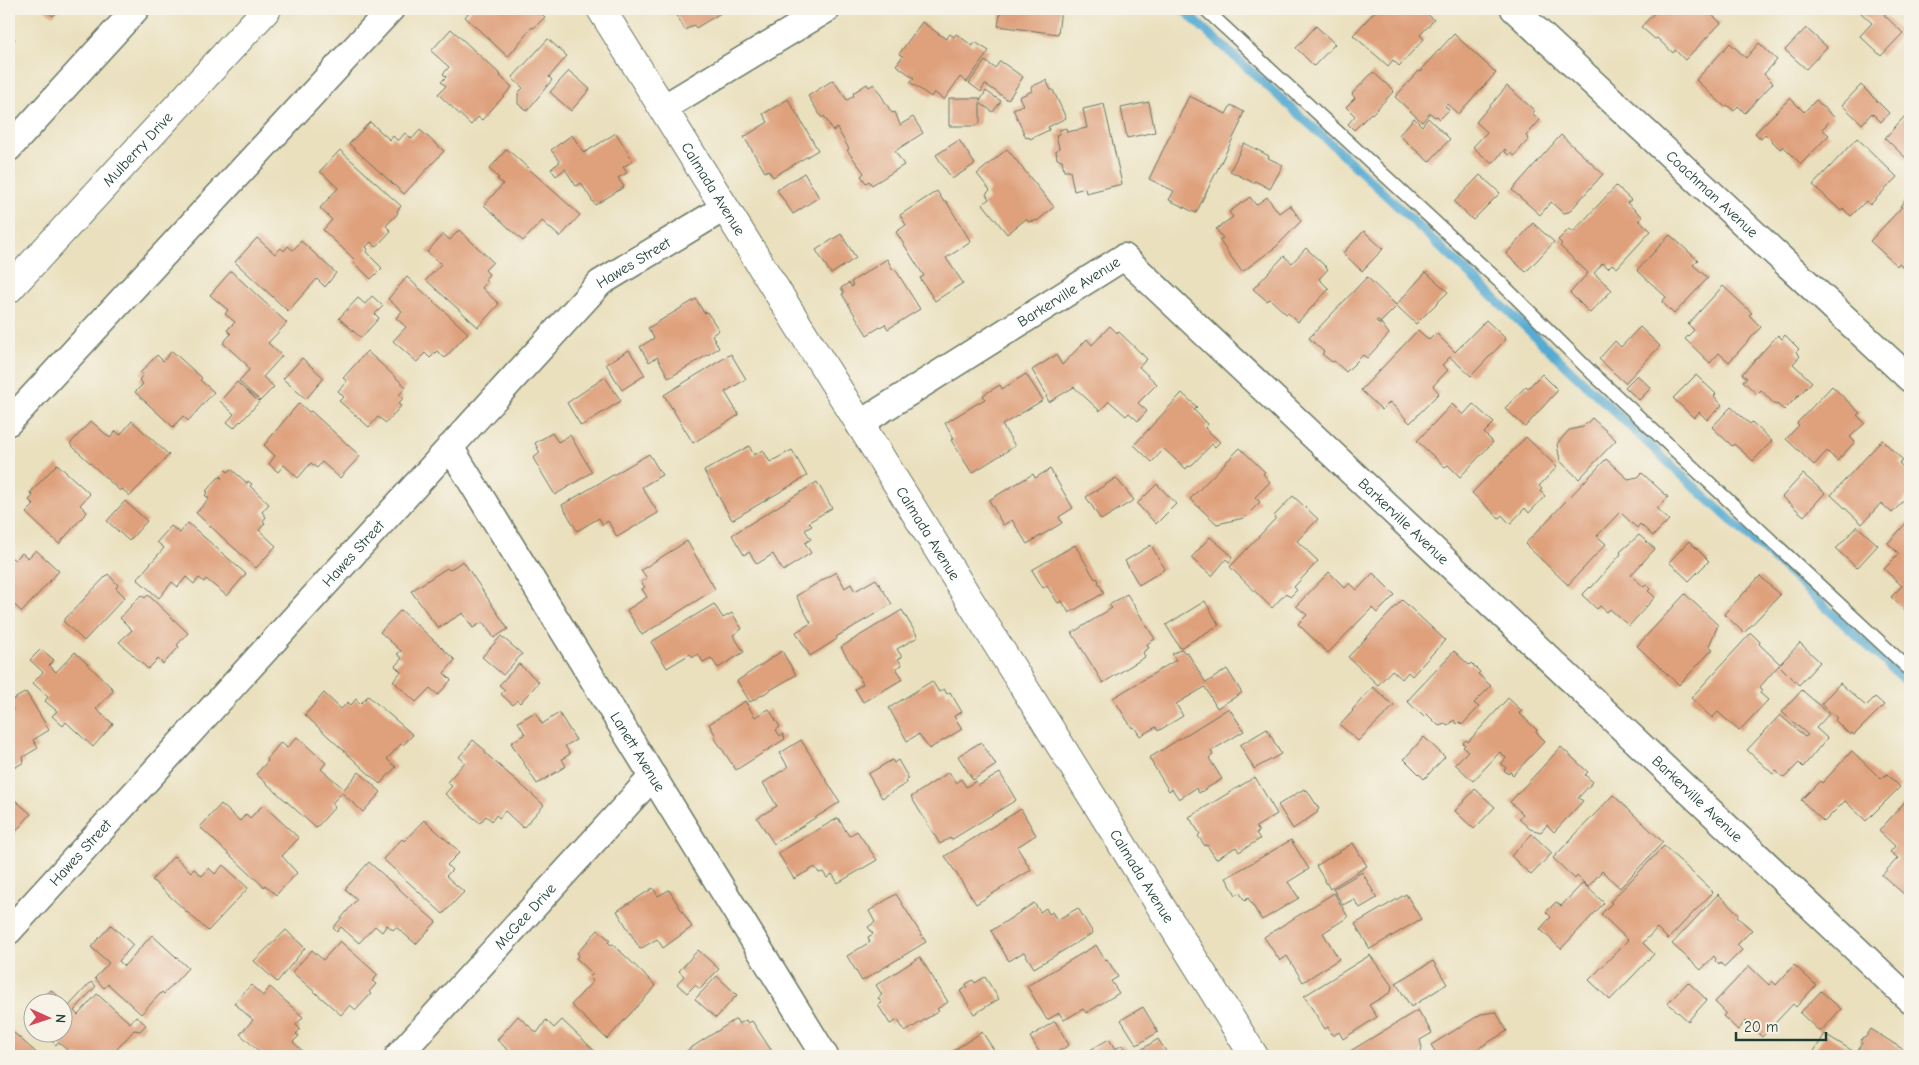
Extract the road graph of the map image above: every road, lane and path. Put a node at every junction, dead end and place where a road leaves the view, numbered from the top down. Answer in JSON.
{"nodes":[{"id":1,"x":136,"y":9,"type":"edge"},
{"id":2,"x":266,"y":9,"type":"edge"},
{"id":3,"x":391,"y":9,"type":"edge"},
{"id":4,"x":601,"y":9,"type":"edge"},
{"id":5,"x":827,"y":9,"type":"edge"},
{"id":6,"x":1205,"y":9,"type":"edge"},
{"id":7,"x":1514,"y":9,"type":"edge"},
{"id":8,"x":663,"y":108,"type":"junction"},
{"id":9,"x":9,"y":148,"type":"edge"},
{"id":10,"x":724,"y":208,"type":"junction"},
{"id":11,"x":9,"y":289,"type":"edge"},
{"id":12,"x":1910,"y":379,"type":"edge"},
{"id":13,"x":9,"y":422,"type":"edge"},
{"id":14,"x":859,"y":424,"type":"junction"},
{"id":15,"x":450,"y":447,"type":"junction"},
{"id":16,"x":1910,"y":670,"type":"edge"},
{"id":17,"x":653,"y":776,"type":"junction"},
{"id":18,"x":9,"y":931,"type":"edge"},
{"id":19,"x":1910,"y":1000,"type":"edge"},
{"id":20,"x":398,"y":1056,"type":"edge"},
{"id":21,"x":825,"y":1056,"type":"edge"},
{"id":22,"x":1254,"y":1056,"type":"edge"}],
"edges":[{"from":1,"to":9,"type":"street"},
{"from":2,"to":11,"type":"street","name":"Mulberry Drive"},
{"from":3,"to":13,"type":"street"},
{"from":4,"to":8,"type":"street","name":"Calmada Avenue"},
{"from":5,"to":8,"type":"street"},
{"from":6,"to":16,"type":"lane"},
{"from":7,"to":12,"type":"street","name":"Coachman Avenue"},
{"from":8,"to":10,"type":"street","name":"Calmada Avenue"},
{"from":10,"to":14,"type":"street","name":"Calmada Avenue"},
{"from":10,"to":15,"type":"street","name":"Hawes Street"},
{"from":14,"to":19,"type":"street","name":"Barkerville Avenue"},
{"from":14,"to":22,"type":"street","name":"Calmada Avenue"},
{"from":15,"to":17,"type":"street","name":"Lanett Avenue"},
{"from":15,"to":18,"type":"street","name":"Hawes Street"},
{"from":17,"to":20,"type":"street","name":"McGee Drive"},
{"from":17,"to":21,"type":"street","name":"Lanett Avenue"}]}
